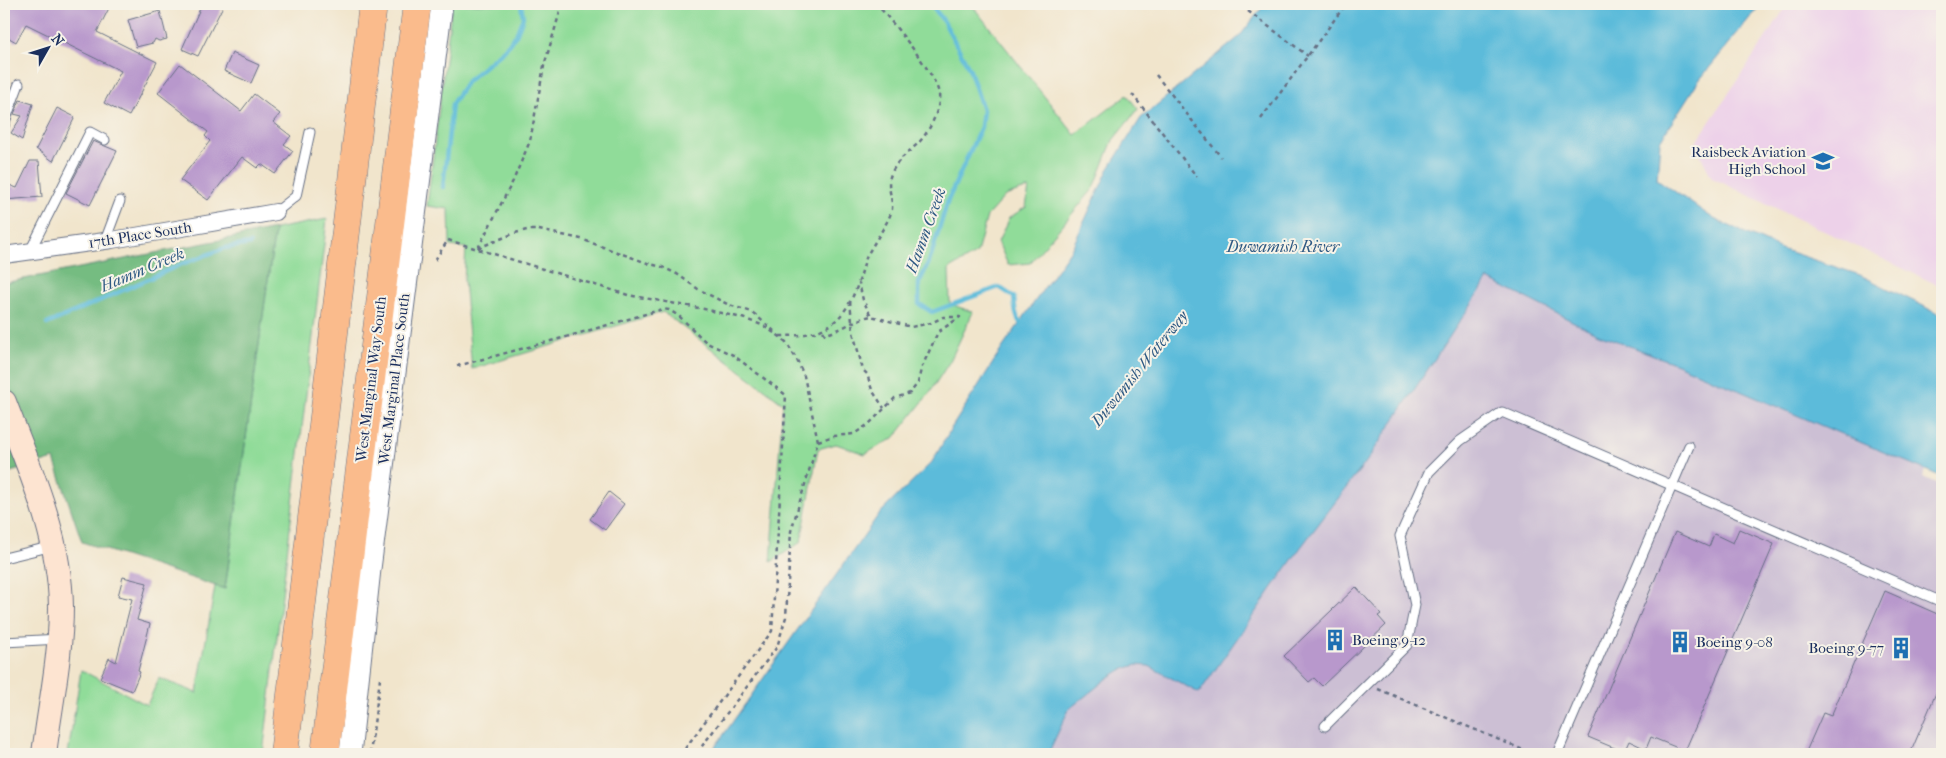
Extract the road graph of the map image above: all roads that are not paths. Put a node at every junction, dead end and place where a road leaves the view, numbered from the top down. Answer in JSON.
{"nodes":[{"id":1,"x":373,"y":4,"type":"edge"},
{"id":2,"x":417,"y":4,"type":"edge"},
{"id":3,"x":442,"y":4,"type":"edge"},
{"id":4,"x":19,"y":84,"type":"dead end"},
{"id":5,"x":5,"y":115,"type":"edge"},
{"id":6,"x":4,"y":126,"type":"edge"},
{"id":7,"x":310,"y":132,"type":"dead end"},
{"id":8,"x":105,"y":140,"type":"dead end"},
{"id":9,"x":120,"y":201,"type":"dead end"},
{"id":10,"x":276,"y":212,"type":"joint"},
{"id":11,"x":105,"y":241,"type":"junction"},
{"id":12,"x":30,"y":252,"type":"junction"},
{"id":13,"x":4,"y":256,"type":"edge"},
{"id":14,"x":4,"y":402,"type":"edge"},
{"id":15,"x":1689,"y":446,"type":"dead end"},
{"id":16,"x":1673,"y":485,"type":"junction"},
{"id":17,"x":53,"y":546,"type":"junction"},
{"id":18,"x":4,"y":558,"type":"edge"},
{"id":19,"x":1942,"y":602,"type":"edge"},
{"id":20,"x":60,"y":639,"type":"junction"},
{"id":21,"x":4,"y":642,"type":"edge"},
{"id":22,"x":1325,"y":726,"type":"dead end"},
{"id":23,"x":44,"y":754,"type":"edge"},
{"id":24,"x":284,"y":754,"type":"edge"},
{"id":25,"x":325,"y":754,"type":"edge"},
{"id":26,"x":350,"y":754,"type":"edge"},
{"id":27,"x":1557,"y":754,"type":"edge"}],
"edges":[{"from":1,"to":24,"type":"highway"},
{"from":2,"to":25,"type":"highway","name":"West Marginal Way South"},
{"from":3,"to":26,"type":"street","name":"West Marginal Place South"},
{"from":4,"to":5,"type":"lane"},
{"from":5,"to":6,"type":"lane"},
{"from":7,"to":10,"type":"lane"},
{"from":8,"to":12,"type":"lane"},
{"from":9,"to":11,"type":"lane"},
{"from":10,"to":11,"type":"street","name":"17th Place South"},
{"from":11,"to":12,"type":"street","name":"17th Place South"},
{"from":12,"to":13,"type":"street","name":"17th Place South"},
{"from":14,"to":17,"type":"main road"},
{"from":15,"to":16,"type":"lane"},
{"from":16,"to":19,"type":"lane"},
{"from":16,"to":22,"type":"lane"},
{"from":16,"to":27,"type":"lane"},
{"from":17,"to":18,"type":"lane"},
{"from":17,"to":20,"type":"main road"},
{"from":20,"to":21,"type":"lane"},
{"from":20,"to":23,"type":"main road"}]}
